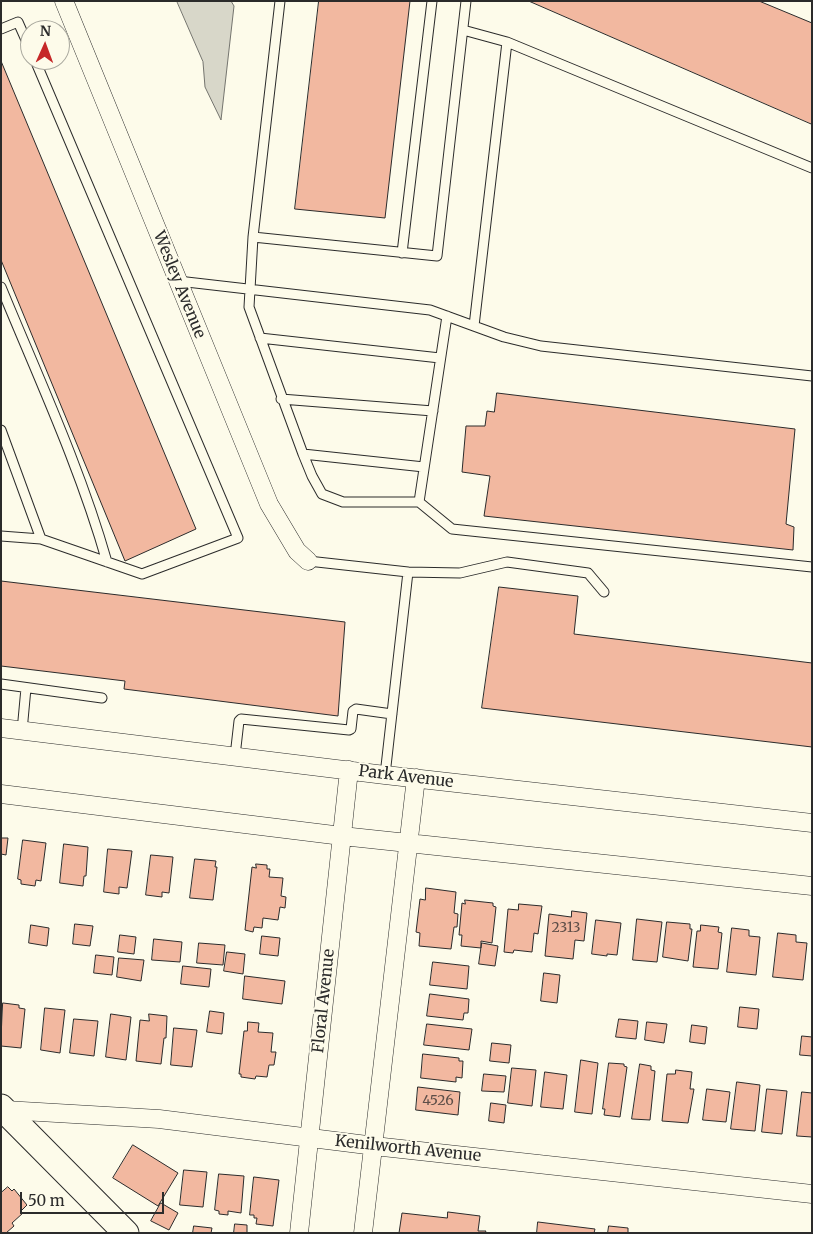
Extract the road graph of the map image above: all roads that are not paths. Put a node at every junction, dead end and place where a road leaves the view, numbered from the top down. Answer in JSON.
{"nodes":[{"id":1,"x":64,"y":1,"type":"edge"},
{"id":2,"x":280,"y":1,"type":"edge"},
{"id":3,"x":432,"y":1,"type":"edge"},
{"id":4,"x":466,"y":1,"type":"edge"},
{"id":5,"x":20,"y":26,"type":"edge"},
{"id":6,"x":1,"y":29,"type":"edge"},
{"id":7,"x":463,"y":30,"type":"junction"},
{"id":8,"x":507,"y":42,"type":"junction"},
{"id":9,"x":38,"y":70,"type":"edge"},
{"id":10,"x":812,"y":168,"type":"edge"},
{"id":11,"x":252,"y":237,"type":"junction"},
{"id":12,"x":402,"y":253,"type":"junction"},
{"id":13,"x":178,"y":281,"type":"junction"},
{"id":14,"x":1,"y":286,"type":"edge"},
{"id":15,"x":249,"y":289,"type":"junction"},
{"id":16,"x":447,"y":316,"type":"junction"},
{"id":17,"x":474,"y":326,"type":"junction"},
{"id":18,"x":260,"y":338,"type":"junction"},
{"id":19,"x":440,"y":358,"type":"junction"},
{"id":20,"x":812,"y":376,"type":"edge"},
{"id":21,"x":281,"y":398,"type":"junction"},
{"id":22,"x":433,"y":412,"type":"junction"},
{"id":23,"x":1,"y":430,"type":"edge"},
{"id":24,"x":303,"y":454,"type":"junction"},
{"id":25,"x":424,"y":467,"type":"junction"},
{"id":26,"x":419,"y":502,"type":"junction"},
{"id":27,"x":1,"y":536,"type":"edge"},
{"id":28,"x":41,"y":539,"type":"junction"},
{"id":29,"x":308,"y":561,"type":"joint"},
{"id":30,"x":107,"y":562,"type":"junction"},
{"id":31,"x":812,"y":567,"type":"edge"},
{"id":32,"x":408,"y":572,"type":"junction"},
{"id":33,"x":604,"y":592,"type":"dead end"},
{"id":34,"x":1,"y":684,"type":"edge"},
{"id":35,"x":26,"y":688,"type":"junction"},
{"id":36,"x":102,"y":698,"type":"dead end"},
{"id":37,"x":392,"y":714,"type":"junction"},
{"id":38,"x":1,"y":728,"type":"edge"},
{"id":39,"x":22,"y":731,"type":"junction"},
{"id":40,"x":235,"y":756,"type":"junction"},
{"id":41,"x":349,"y":770,"type":"junction"},
{"id":42,"x":385,"y":775,"type":"junction"},
{"id":43,"x":416,"y":778,"type":"junction"},
{"id":44,"x":1,"y":794,"type":"edge"},
{"id":45,"x":812,"y":822,"type":"edge"},
{"id":46,"x":342,"y":836,"type":"junction"},
{"id":47,"x":408,"y":844,"type":"junction"},
{"id":48,"x":812,"y":886,"type":"edge"},
{"id":49,"x":2,"y":1111,"type":"edge"},
{"id":50,"x":310,"y":1138,"type":"junction"},
{"id":51,"x":372,"y":1145,"type":"junction"},
{"id":52,"x":812,"y":1194,"type":"edge"},
{"id":53,"x":126,"y":1233,"type":"edge"},
{"id":54,"x":299,"y":1233,"type":"edge"},
{"id":55,"x":363,"y":1233,"type":"edge"}],
"edges":[{"from":1,"to":13,"type":"street","name":"Wesley Avenue"},
{"from":2,"to":11,"type":"lane"},
{"from":3,"to":12,"type":"lane"},
{"from":4,"to":7,"type":"lane"},
{"from":5,"to":6,"type":"lane"},
{"from":7,"to":8,"type":"lane"},
{"from":7,"to":12,"type":"lane"},
{"from":8,"to":10,"type":"lane"},
{"from":8,"to":17,"type":"lane"},
{"from":9,"to":30,"type":"lane"},
{"from":11,"to":12,"type":"lane"},
{"from":11,"to":15,"type":"lane"},
{"from":13,"to":15,"type":"lane"},
{"from":13,"to":29,"type":"street","name":"Wesley Avenue"},
{"from":14,"to":30,"type":"lane"},
{"from":15,"to":16,"type":"lane"},
{"from":15,"to":18,"type":"lane"},
{"from":16,"to":17,"type":"lane"},
{"from":16,"to":19,"type":"lane"},
{"from":17,"to":20,"type":"lane"},
{"from":18,"to":19,"type":"lane"},
{"from":18,"to":21,"type":"lane"},
{"from":19,"to":22,"type":"lane"},
{"from":21,"to":22,"type":"lane"},
{"from":21,"to":24,"type":"lane"},
{"from":22,"to":25,"type":"lane"},
{"from":23,"to":28,"type":"lane"},
{"from":24,"to":25,"type":"lane"},
{"from":24,"to":26,"type":"lane"},
{"from":25,"to":26,"type":"lane"},
{"from":26,"to":31,"type":"lane"},
{"from":27,"to":28,"type":"lane"},
{"from":28,"to":30,"type":"lane"},
{"from":29,"to":32,"type":"lane"},
{"from":32,"to":33,"type":"lane"},
{"from":32,"to":37,"type":"lane"},
{"from":34,"to":35,"type":"lane"},
{"from":35,"to":36,"type":"lane"},
{"from":35,"to":39,"type":"lane"},
{"from":37,"to":40,"type":"lane"},
{"from":37,"to":42,"type":"lane"},
{"from":38,"to":39,"type":"street","name":"Park Avenue"},
{"from":39,"to":40,"type":"street","name":"Park Avenue"},
{"from":40,"to":41,"type":"street","name":"Park Avenue"},
{"from":41,"to":42,"type":"street","name":"Park Avenue"},
{"from":41,"to":46,"type":"street","name":"Floral Avenue"},
{"from":42,"to":43,"type":"street","name":"Park Avenue"},
{"from":43,"to":45,"type":"street","name":"Park Avenue"},
{"from":43,"to":47,"type":"street"},
{"from":44,"to":46,"type":"street"},
{"from":46,"to":47,"type":"street"},
{"from":46,"to":50,"type":"street","name":"Floral Avenue"},
{"from":47,"to":48,"type":"street"},
{"from":47,"to":51,"type":"street"},
{"from":49,"to":50,"type":"street","name":"Kenilworth Avenue"},
{"from":49,"to":53,"type":"main road"},
{"from":50,"to":51,"type":"street","name":"Kenilworth Avenue"},
{"from":50,"to":54,"type":"street","name":"Floral Avenue"},
{"from":51,"to":52,"type":"street","name":"Kenilworth Avenue"},
{"from":51,"to":55,"type":"street"}]}
